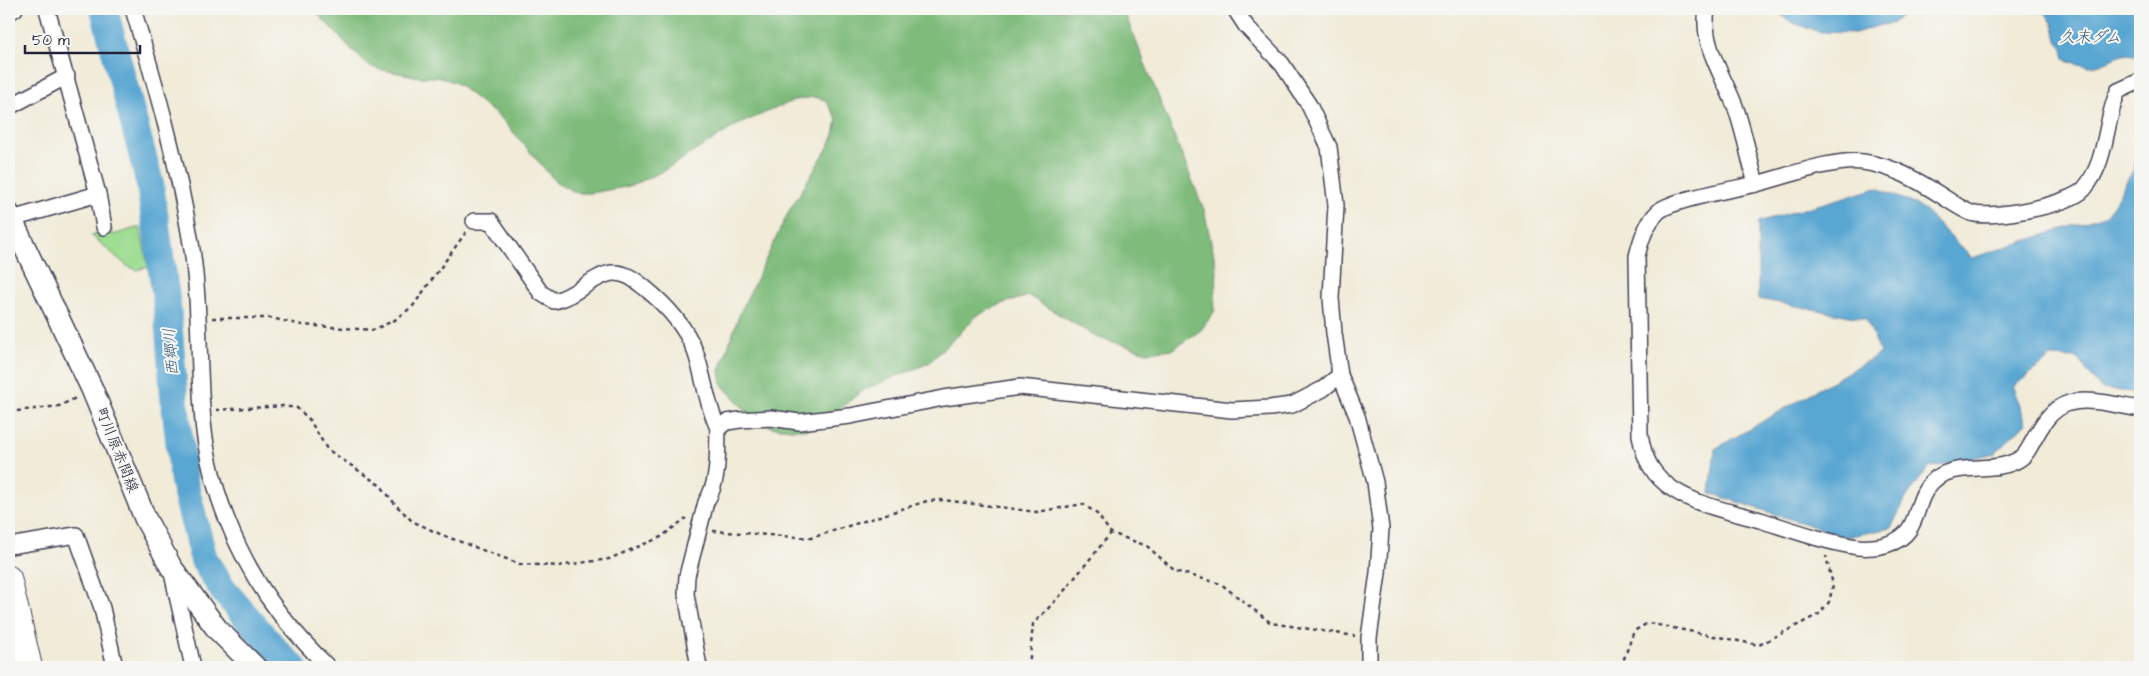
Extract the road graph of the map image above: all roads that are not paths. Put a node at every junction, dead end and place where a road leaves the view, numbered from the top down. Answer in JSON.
{"nodes":[{"id":1,"x":16,"y":9,"type":"edge"},
{"id":2,"x":47,"y":9,"type":"edge"},
{"id":3,"x":133,"y":9,"type":"edge"},
{"id":4,"x":1235,"y":9,"type":"edge"},
{"id":5,"x":1707,"y":9,"type":"edge"},
{"id":6,"x":9,"y":12,"type":"edge"},
{"id":7,"x":66,"y":76,"type":"junction"},
{"id":8,"x":2140,"y":81,"type":"edge"},
{"id":9,"x":9,"y":108,"type":"edge"},
{"id":10,"x":1756,"y":184,"type":"junction"},
{"id":11,"x":98,"y":194,"type":"junction"},
{"id":12,"x":10,"y":217,"type":"edge"},
{"id":13,"x":474,"y":221,"type":"road end"},
{"id":14,"x":104,"y":227,"type":"dead end"},
{"id":15,"x":1340,"y":375,"type":"junction"},
{"id":16,"x":2140,"y":409,"type":"edge"},
{"id":17,"x":718,"y":428,"type":"junction"},
{"id":18,"x":9,"y":546,"type":"edge"},
{"id":19,"x":171,"y":567,"type":"junction"},
{"id":20,"x":9,"y":578,"type":"edge"},
{"id":21,"x":30,"y":667,"type":"edge"},
{"id":22,"x":115,"y":667,"type":"edge"},
{"id":23,"x":193,"y":667,"type":"edge"},
{"id":24,"x":256,"y":667,"type":"edge"},
{"id":25,"x":328,"y":667,"type":"edge"},
{"id":26,"x":699,"y":667,"type":"edge"},
{"id":27,"x":1369,"y":667,"type":"edge"}],
"edges":[{"from":1,"to":6,"type":"street"},
{"from":2,"to":7,"type":"street"},
{"from":3,"to":25,"type":"street"},
{"from":4,"to":15,"type":"street"},
{"from":5,"to":10,"type":"street"},
{"from":7,"to":9,"type":"street"},
{"from":7,"to":11,"type":"street"},
{"from":8,"to":10,"type":"street"},
{"from":10,"to":16,"type":"street"},
{"from":11,"to":12,"type":"street"},
{"from":11,"to":14,"type":"street"},
{"from":12,"to":19,"type":"main road","name":"町川原赤間線"},
{"from":13,"to":17,"type":"street"},
{"from":15,"to":17,"type":"street"},
{"from":15,"to":27,"type":"street"},
{"from":17,"to":26,"type":"street"},
{"from":18,"to":22,"type":"street"},
{"from":19,"to":23,"type":"street"},
{"from":19,"to":24,"type":"main road","name":"町川原赤間線"},
{"from":20,"to":21,"type":"main road"}]}
